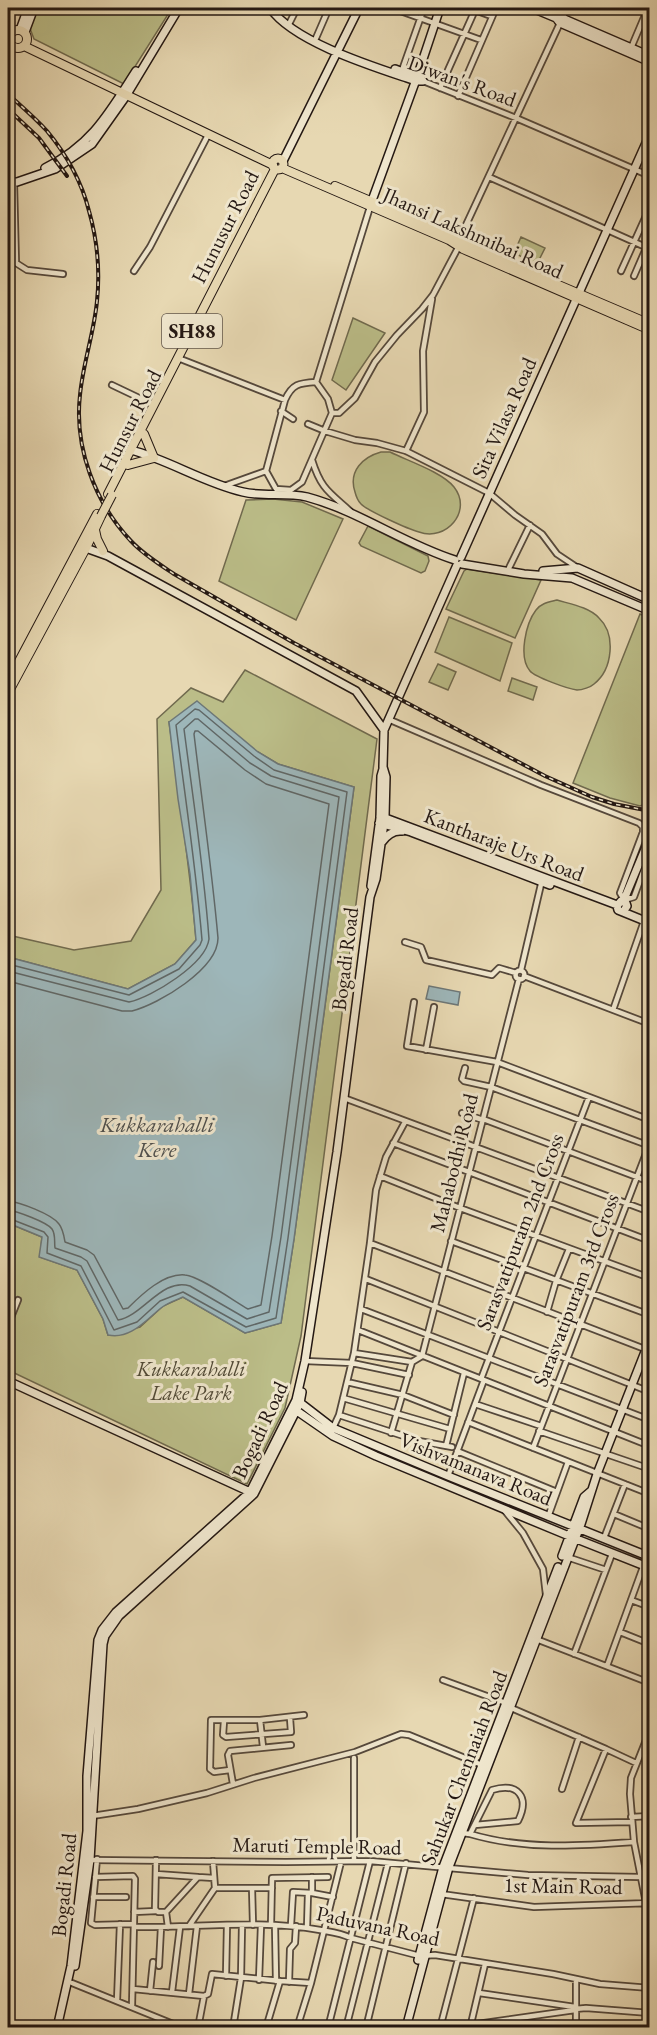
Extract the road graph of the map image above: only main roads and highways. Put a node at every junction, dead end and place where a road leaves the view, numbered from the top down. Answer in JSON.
{"nodes":[{"id":1,"x":25,"y":45,"type":"junction"},
{"id":2,"x":125,"y":93,"type":"junction"},
{"id":3,"x":279,"y":165,"type":"junction"},
{"id":4,"x":577,"y":296,"type":"junction"},
{"id":5,"x":650,"y":324,"type":"edge"},
{"id":6,"x":650,"y":330,"type":"edge"},
{"id":7,"x":180,"y":359,"type":"junction"},
{"id":8,"x":144,"y":434,"type":"junction"},
{"id":9,"x":133,"y":451,"type":"junction"},
{"id":10,"x":128,"y":465,"type":"junction"},
{"id":11,"x":110,"y":494,"type":"junction"},
{"id":12,"x":99,"y":515,"type":"junction"},
{"id":13,"x":95,"y":528,"type":"junction"},
{"id":14,"x":84,"y":544,"type":"junction"},
{"id":15,"x":106,"y":554,"type":"road end"},
{"id":16,"x":8,"y":682,"type":"edge"},
{"id":17,"x":8,"y":693,"type":"edge"}],
"edges":[{"from":1,"to":1,"type":"main road"},
{"from":1,"to":2,"type":"main road","name":"Jhansi Lakshmibai Road"},
{"from":2,"to":3,"type":"main road","name":"Jhansi Lakshmibai Road"},
{"from":2,"to":3,"type":"main road","name":"Jhansi Lakshmibai Road"},
{"from":3,"to":4,"type":"main road","name":"Jhansi Lakshmibai Road"},
{"from":3,"to":7,"type":"main road","name":"Hunusur Road","number":"SH88"},
{"from":4,"to":5,"type":"main road","name":"Jhansi Lakshmibai Road"},
{"from":4,"to":6,"type":"main road","name":"Jhansi Lakshmibai Road"},
{"from":7,"to":8,"type":"main road","name":"Hunsur Road"},
{"from":7,"to":9,"type":"main road","name":"Hunusur Road","number":"SH88"},
{"from":8,"to":9,"type":"main road","name":"Hunsur Road"},
{"from":8,"to":10,"type":"main road"},
{"from":9,"to":10,"type":"main road","name":"Hunsur Road"},
{"from":9,"to":11,"type":"main road","name":"Hunusur Road","number":"SH88"},
{"from":10,"to":11,"type":"main road","name":"Hunsur Road"},
{"from":11,"to":12,"type":"main road","name":"Hunsur Road","number":"SH88","bridge":true},
{"from":12,"to":13,"type":"main road"},
{"from":12,"to":14,"type":"main road","name":"Hunsur Road","number":"SH88"},
{"from":13,"to":14,"type":"main road"},
{"from":13,"to":15,"type":"main road"},
{"from":14,"to":16,"type":"main road","name":"Hunsur Road"},
{"from":14,"to":17,"type":"main road"}]}
